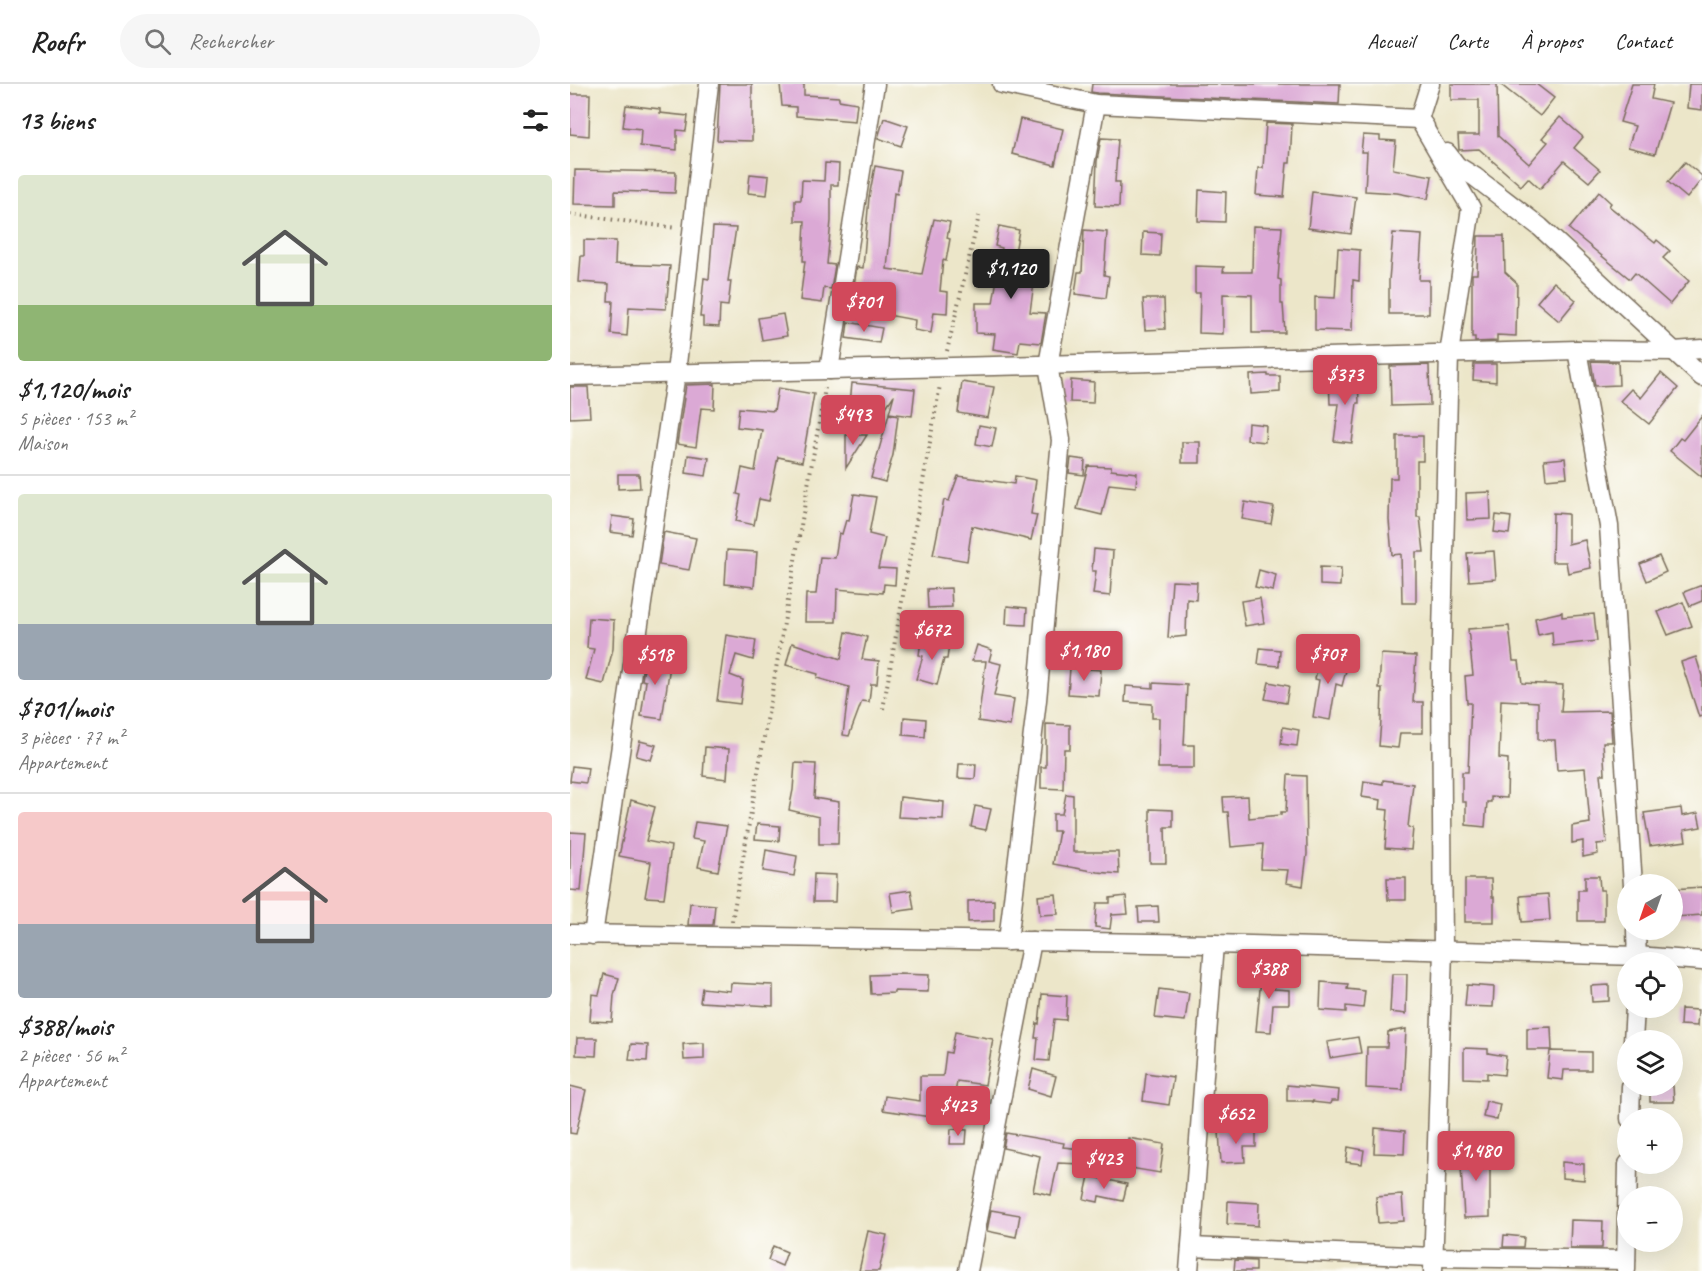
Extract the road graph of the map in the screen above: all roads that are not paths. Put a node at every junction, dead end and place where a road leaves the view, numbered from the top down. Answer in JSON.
{"nodes":[{"id":1,"x":709,"y":84,"type":"edge"},
{"id":2,"x":875,"y":84,"type":"edge"},
{"id":3,"x":1002,"y":84,"type":"edge"},
{"id":4,"x":1430,"y":84,"type":"edge"},
{"id":5,"x":1096,"y":105,"type":"junction"},
{"id":6,"x":1419,"y":119,"type":"junction"},
{"id":7,"x":1702,"y":349,"type":"edge"},
{"id":8,"x":1577,"y":350,"type":"junction"},
{"id":9,"x":1674,"y":351,"type":"junction"},
{"id":10,"x":1449,"y":354,"type":"junction"},
{"id":11,"x":1048,"y":365,"type":"junction"},
{"id":12,"x":829,"y":370,"type":"junction"},
{"id":13,"x":676,"y":373,"type":"junction"},
{"id":14,"x":570,"y":375,"type":"edge"},
{"id":15,"x":1702,"y":377,"type":"edge"},
{"id":16,"x":1632,"y":874,"type":"edge"},
{"id":17,"x":570,"y":934,"type":"edge"},
{"id":18,"x":593,"y":935,"type":"junction"},
{"id":19,"x":1008,"y":941,"type":"junction"},
{"id":20,"x":1032,"y":941,"type":"junction"},
{"id":21,"x":1214,"y":944,"type":"junction"},
{"id":22,"x":1443,"y":950,"type":"junction"},
{"id":23,"x":1617,"y":959,"type":"edge"},
{"id":24,"x":1683,"y":961,"type":"edge"},
{"id":25,"x":1702,"y":961,"type":"edge"},
{"id":26,"x":1628,"y":1174,"type":"edge"},
{"id":27,"x":1191,"y":1247,"type":"junction"},
{"id":28,"x":1433,"y":1264,"type":"edge"},
{"id":29,"x":1626,"y":1265,"type":"edge"},
{"id":30,"x":968,"y":1271,"type":"edge"},
{"id":31,"x":1189,"y":1271,"type":"edge"}],
"edges":[{"from":1,"to":13,"type":"street"},
{"from":2,"to":12,"type":"street"},
{"from":3,"to":5,"type":"street"},
{"from":4,"to":6,"type":"street"},
{"from":5,"to":6,"type":"street"},
{"from":5,"to":11,"type":"street"},
{"from":6,"to":9,"type":"street"},
{"from":6,"to":10,"type":"street"},
{"from":7,"to":9,"type":"street"},
{"from":8,"to":9,"type":"street"},
{"from":8,"to":10,"type":"street"},
{"from":8,"to":16,"type":"street"},
{"from":9,"to":15,"type":"street"},
{"from":10,"to":11,"type":"street"},
{"from":10,"to":22,"type":"street"},
{"from":11,"to":12,"type":"street"},
{"from":11,"to":19,"type":"street"},
{"from":12,"to":13,"type":"street"},
{"from":13,"to":14,"type":"street"},
{"from":13,"to":18,"type":"street"},
{"from":17,"to":18,"type":"street"},
{"from":18,"to":19,"type":"street"},
{"from":19,"to":20,"type":"street"},
{"from":20,"to":21,"type":"street"},
{"from":20,"to":30,"type":"street"},
{"from":21,"to":22,"type":"street"},
{"from":21,"to":27,"type":"street"},
{"from":22,"to":23,"type":"street"},
{"from":22,"to":28,"type":"street"},
{"from":24,"to":25,"type":"street"},
{"from":26,"to":29,"type":"street"},
{"from":27,"to":28,"type":"street"},
{"from":27,"to":31,"type":"street"},
{"from":28,"to":29,"type":"street"}]}
